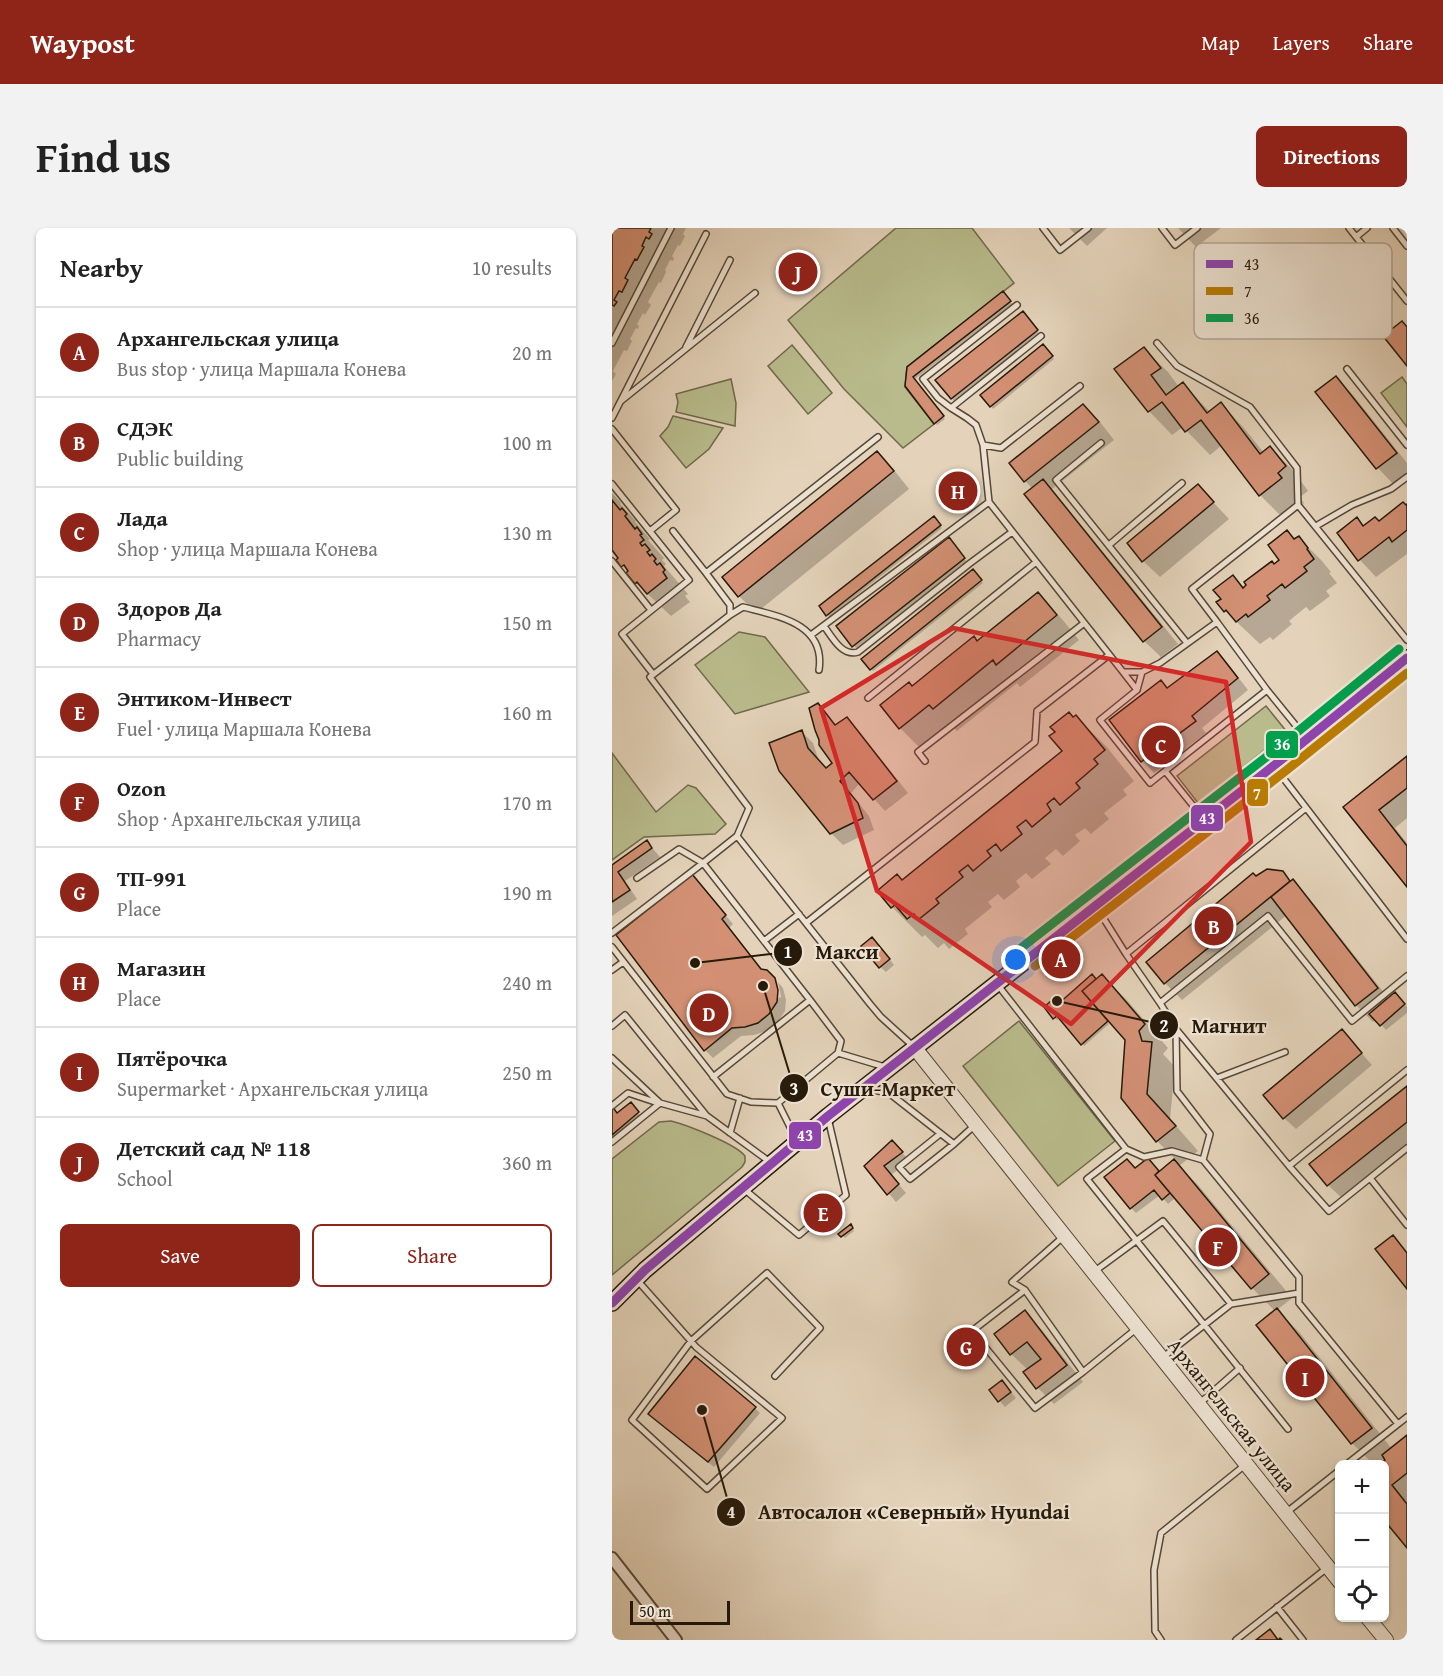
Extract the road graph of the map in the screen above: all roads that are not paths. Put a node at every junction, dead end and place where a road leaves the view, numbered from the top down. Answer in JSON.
{"nodes":[{"id":1,"x":671,"y":228,"type":"edge"},
{"id":2,"x":1043,"y":228,"type":"edge"},
{"id":3,"x":1088,"y":228,"type":"edge"},
{"id":4,"x":1162,"y":228,"type":"edge"},
{"id":5,"x":1197,"y":228,"type":"edge"},
{"id":6,"x":1349,"y":228,"type":"edge"},
{"id":7,"x":1366,"y":228,"type":"edge"},
{"id":8,"x":1393,"y":228,"type":"edge"},
{"id":9,"x":706,"y":234,"type":"dead end"},
{"id":10,"x":1356,"y":237,"type":"junction"},
{"id":11,"x":1361,"y":243,"type":"edge"},
{"id":12,"x":1407,"y":246,"type":"edge"},
{"id":13,"x":730,"y":260,"type":"dead end"},
{"id":14,"x":1392,"y":282,"type":"edge"},
{"id":15,"x":755,"y":293,"type":"dead end"},
{"id":16,"x":1407,"y":301,"type":"edge"},
{"id":17,"x":1017,"y":306,"type":"dead end"},
{"id":18,"x":1041,"y":336,"type":"dead end"},
{"id":19,"x":612,"y":343,"type":"edge"},
{"id":20,"x":1157,"y":343,"type":"dead end"},
{"id":21,"x":685,"y":350,"type":"junction"},
{"id":22,"x":1347,"y":369,"type":"dead end"},
{"id":23,"x":1080,"y":386,"type":"dead end"},
{"id":24,"x":620,"y":402,"type":"junction"},
{"id":25,"x":951,"y":408,"type":"junction"},
{"id":26,"x":612,"y":418,"type":"edge"},
{"id":27,"x":612,"y":429,"type":"edge"},
{"id":28,"x":878,"y":437,"type":"dead end"},
{"id":29,"x":1101,"y":443,"type":"dead end"},
{"id":30,"x":983,"y":445,"type":"junction"},
{"id":31,"x":1407,"y":445,"type":"edge"},
{"id":32,"x":1407,"y":477,"type":"edge"},
{"id":33,"x":1182,"y":483,"type":"dead end"},
{"id":34,"x":612,"y":484,"type":"edge"},
{"id":35,"x":989,"y":502,"type":"junction"},
{"id":36,"x":1298,"y":505,"type":"junction"},
{"id":37,"x":1316,"y":526,"type":"junction"},
{"id":38,"x":650,"y":531,"type":"junction"},
{"id":39,"x":673,"y":531,"type":"dead end"},
{"id":40,"x":1012,"y":532,"type":"junction"},
{"id":41,"x":1109,"y":545,"type":"junction"},
{"id":42,"x":612,"y":561,"type":"edge"},
{"id":43,"x":1035,"y":563,"type":"junction"},
{"id":44,"x":706,"y":573,"type":"junction"},
{"id":45,"x":651,"y":610,"type":"junction"},
{"id":46,"x":730,"y":615,"type":"junction"},
{"id":47,"x":1217,"y":622,"type":"junction"},
{"id":48,"x":1083,"y":624,"type":"junction"},
{"id":49,"x":824,"y":626,"type":"junction"},
{"id":50,"x":812,"y":635,"type":"junction"},
{"id":51,"x":1407,"y":640,"type":"edge"},
{"id":52,"x":1187,"y":643,"type":"junction"},
{"id":53,"x":1108,"y":655,"type":"junction"},
{"id":54,"x":1407,"y":658,"type":"edge"},
{"id":55,"x":819,"y":670,"type":"dead end"},
{"id":56,"x":1123,"y":672,"type":"junction"},
{"id":57,"x":1142,"y":672,"type":"junction"},
{"id":58,"x":653,"y":674,"type":"junction"},
{"id":59,"x":1137,"y":690,"type":"junction"},
{"id":60,"x":1267,"y":690,"type":"junction"},
{"id":61,"x":868,"y":698,"type":"dead end"},
{"id":62,"x":1307,"y":739,"type":"junction"},
{"id":63,"x":925,"y":761,"type":"dead end"},
{"id":64,"x":1273,"y":765,"type":"junction"},
{"id":65,"x":1165,"y":771,"type":"junction"},
{"id":66,"x":1306,"y":808,"type":"junction"},
{"id":67,"x":1204,"y":819,"type":"junction"},
{"id":68,"x":737,"y":836,"type":"junction"},
{"id":69,"x":703,"y":863,"type":"junction"},
{"id":70,"x":637,"y":878,"type":"dead end"},
{"id":71,"x":1095,"y":905,"type":"junction"},
{"id":72,"x":799,"y":914,"type":"junction"},
{"id":73,"x":806,"y":923,"type":"junction"},
{"id":74,"x":612,"y":933,"type":"edge"},
{"id":75,"x":1407,"y":939,"type":"edge"},
{"id":76,"x":764,"y":940,"type":"junction"},
{"id":77,"x":612,"y":947,"type":"edge"},
{"id":78,"x":1126,"y":954,"type":"junction"},
{"id":79,"x":623,"y":962,"type":"junction"},
{"id":80,"x":612,"y":970,"type":"edge"},
{"id":81,"x":1407,"y":976,"type":"edge"},
{"id":82,"x":996,"y":983,"type":"junction"},
{"id":83,"x":810,"y":1000,"type":"junction"},
{"id":84,"x":1160,"y":1003,"type":"junction"},
{"id":85,"x":612,"y":1026,"type":"edge"},
{"id":86,"x":1176,"y":1029,"type":"junction"},
{"id":87,"x":914,"y":1047,"type":"junction"},
{"id":88,"x":1285,"y":1052,"type":"dead end"},
{"id":89,"x":838,"y":1053,"type":"junction"},
{"id":90,"x":612,"y":1058,"type":"edge"},
{"id":91,"x":888,"y":1067,"type":"junction"},
{"id":92,"x":1407,"y":1070,"type":"edge"},
{"id":93,"x":714,"y":1077,"type":"junction"},
{"id":94,"x":1217,"y":1078,"type":"junction"},
{"id":95,"x":863,"y":1088,"type":"junction"},
{"id":96,"x":740,"y":1098,"type":"junction"},
{"id":97,"x":660,"y":1103,"type":"junction"},
{"id":98,"x":778,"y":1103,"type":"junction"},
{"id":99,"x":612,"y":1106,"type":"edge"},
{"id":100,"x":707,"y":1116,"type":"junction"},
{"id":101,"x":828,"y":1116,"type":"junction"},
{"id":102,"x":976,"y":1125,"type":"junction"},
{"id":103,"x":730,"y":1133,"type":"junction"},
{"id":104,"x":940,"y":1134,"type":"junction"},
{"id":105,"x":612,"y":1142,"type":"edge"},
{"id":106,"x":797,"y":1142,"type":"junction"},
{"id":107,"x":954,"y":1144,"type":"junction"},
{"id":108,"x":1407,"y":1148,"type":"edge"},
{"id":109,"x":1126,"y":1149,"type":"junction"},
{"id":110,"x":1203,"y":1160,"type":"junction"},
{"id":111,"x":772,"y":1163,"type":"junction"},
{"id":112,"x":1289,"y":1166,"type":"junction"},
{"id":113,"x":1370,"y":1178,"type":"junction"},
{"id":114,"x":742,"y":1188,"type":"junction"},
{"id":115,"x":1407,"y":1225,"type":"edge"},
{"id":116,"x":1065,"y":1236,"type":"junction"},
{"id":117,"x":1137,"y":1240,"type":"junction"},
{"id":118,"x":1093,"y":1272,"type":"junction"},
{"id":119,"x":636,"y":1279,"type":"junction"},
{"id":120,"x":1024,"y":1290,"type":"junction"},
{"id":121,"x":1299,"y":1293,"type":"junction"},
{"id":122,"x":612,"y":1303,"type":"edge"},
{"id":123,"x":1231,"y":1304,"type":"junction"},
{"id":124,"x":1205,"y":1324,"type":"junction"},
{"id":125,"x":1138,"y":1328,"type":"junction"},
{"id":126,"x":691,"y":1341,"type":"junction"},
{"id":127,"x":1162,"y":1358,"type":"junction"},
{"id":128,"x":1240,"y":1368,"type":"junction"},
{"id":129,"x":1083,"y":1372,"type":"junction"},
{"id":130,"x":775,"y":1376,"type":"dead end"},
{"id":131,"x":1198,"y":1404,"type":"junction"},
{"id":132,"x":1407,"y":1417,"type":"edge"},
{"id":133,"x":1398,"y":1424,"type":"junction"},
{"id":134,"x":1288,"y":1429,"type":"dead end"},
{"id":135,"x":1352,"y":1460,"type":"edge"},
{"id":136,"x":1246,"y":1464,"type":"junction"},
{"id":137,"x":1335,"y":1474,"type":"edge"},
{"id":138,"x":1285,"y":1513,"type":"junction"},
{"id":139,"x":612,"y":1558,"type":"edge"},
{"id":140,"x":1328,"y":1567,"type":"junction"},
{"id":141,"x":1335,"y":1576,"type":"edge"},
{"id":142,"x":1277,"y":1607,"type":"junction"},
{"id":143,"x":1372,"y":1622,"type":"edge"},
{"id":144,"x":676,"y":1640,"type":"edge"},
{"id":145,"x":1161,"y":1640,"type":"edge"},
{"id":146,"x":1236,"y":1640,"type":"edge"},
{"id":147,"x":1303,"y":1640,"type":"edge"},
{"id":148,"x":1386,"y":1640,"type":"edge"}],
"edges":[{"from":1,"to":19,"type":"lane"},
{"from":2,"to":3,"type":"lane"},
{"from":4,"to":5,"type":"lane"},
{"from":6,"to":10,"type":"lane"},
{"from":7,"to":10,"type":"lane"},
{"from":8,"to":12,"type":"lane"},
{"from":9,"to":24,"type":"lane"},
{"from":10,"to":11,"type":"lane"},
{"from":13,"to":21,"type":"lane"},
{"from":14,"to":16,"type":"lane"},
{"from":15,"to":21,"type":"lane"},
{"from":17,"to":25,"type":"lane"},
{"from":18,"to":25,"type":"lane"},
{"from":20,"to":36,"type":"lane"},
{"from":21,"to":24,"type":"lane"},
{"from":22,"to":31,"type":"lane"},
{"from":23,"to":30,"type":"lane"},
{"from":24,"to":26,"type":"lane"},
{"from":25,"to":30,"type":"lane"},
{"from":27,"to":38,"type":"lane"},
{"from":28,"to":44,"type":"lane"},
{"from":29,"to":41,"type":"lane"},
{"from":30,"to":35,"type":"lane"},
{"from":32,"to":37,"type":"lane"},
{"from":33,"to":41,"type":"lane"},
{"from":34,"to":38,"type":"lane"},
{"from":35,"to":40,"type":"lane"},
{"from":35,"to":49,"type":"lane"},
{"from":36,"to":37,"type":"lane"},
{"from":36,"to":47,"type":"lane"},
{"from":37,"to":51,"type":"lane"},
{"from":38,"to":45,"type":"lane"},
{"from":39,"to":44,"type":"lane"},
{"from":40,"to":43,"type":"lane"},
{"from":40,"to":49,"type":"lane"},
{"from":41,"to":52,"type":"lane"},
{"from":42,"to":45,"type":"lane"},
{"from":43,"to":48,"type":"lane"},
{"from":43,"to":61,"type":"lane"},
{"from":44,"to":46,"type":"lane"},
{"from":45,"to":58,"type":"lane"},
{"from":46,"to":50,"type":"lane"},
{"from":46,"to":58,"type":"lane"},
{"from":47,"to":52,"type":"lane"},
{"from":47,"to":60,"type":"lane"},
{"from":48,"to":53,"type":"lane"},
{"from":48,"to":63,"type":"lane"},
{"from":49,"to":50,"type":"lane"},
{"from":50,"to":55,"type":"lane"},
{"from":52,"to":57,"type":"lane"},
{"from":53,"to":56,"type":"lane"},
{"from":53,"to":73,"type":"lane"},
{"from":54,"to":62,"type":"main road"},
{"from":56,"to":57,"type":"lane"},
{"from":56,"to":59,"type":"lane"},
{"from":57,"to":59,"type":"lane"},
{"from":58,"to":68,"type":"lane"},
{"from":59,"to":65,"type":"lane"},
{"from":60,"to":62,"type":"lane"},
{"from":60,"to":65,"type":"lane"},
{"from":62,"to":64,"type":"main road"},
{"from":64,"to":66,"type":"lane"},
{"from":64,"to":67,"type":"main road"},
{"from":65,"to":67,"type":"lane"},
{"from":66,"to":75,"type":"lane"},
{"from":66,"to":78,"type":"lane"},
{"from":67,"to":71,"type":"main road"},
{"from":68,"to":69,"type":"lane"},
{"from":68,"to":72,"type":"lane"},
{"from":69,"to":70,"type":"lane"},
{"from":69,"to":74,"type":"lane"},
{"from":69,"to":76,"type":"lane"},
{"from":71,"to":78,"type":"lane"},
{"from":71,"to":82,"type":"main road"},
{"from":72,"to":73,"type":"lane"},
{"from":72,"to":76,"type":"lane"},
{"from":73,"to":87,"type":"lane"},
{"from":76,"to":83,"type":"lane"},
{"from":77,"to":79,"type":"lane"},
{"from":78,"to":84,"type":"lane"},
{"from":79,"to":80,"type":"lane"},
{"from":79,"to":93,"type":"lane"},
{"from":81,"to":84,"type":"lane"},
{"from":82,"to":87,"type":"main road"},
{"from":82,"to":109,"type":"lane"},
{"from":83,"to":89,"type":"lane"},
{"from":83,"to":93,"type":"lane"},
{"from":84,"to":86,"type":"lane"},
{"from":85,"to":100,"type":"lane"},
{"from":86,"to":94,"type":"lane"},
{"from":86,"to":110,"type":"lane"},
{"from":87,"to":91,"type":"main road"},
{"from":87,"to":102,"type":"street","name":"Архангельская улица"},
{"from":88,"to":94,"type":"lane"},
{"from":89,"to":91,"type":"lane"},
{"from":89,"to":98,"type":"lane"},
{"from":90,"to":97,"type":"lane"},
{"from":91,"to":95,"type":"main road"},
{"from":92,"to":112,"type":"lane"},
{"from":93,"to":96,"type":"lane"},
{"from":94,"to":112,"type":"lane"},
{"from":95,"to":101,"type":"main road"},
{"from":95,"to":104,"type":"lane"},
{"from":96,"to":98,"type":"lane"},
{"from":96,"to":103,"type":"lane"},
{"from":97,"to":99,"type":"lane"},
{"from":97,"to":100,"type":"lane"},
{"from":97,"to":105,"type":"lane"},
{"from":98,"to":106,"type":"lane"},
{"from":100,"to":103,"type":"lane"},
{"from":101,"to":106,"type":"main road"},
{"from":101,"to":114,"type":"lane"},
{"from":102,"to":107,"type":"lane"},
{"from":102,"to":116,"type":"street","name":"Архангельская улица"},
{"from":103,"to":111,"type":"lane"},
{"from":104,"to":107,"type":"lane"},
{"from":104,"to":107,"type":"lane"},
{"from":106,"to":111,"type":"main road"},
{"from":108,"to":113,"type":"lane"},
{"from":109,"to":110,"type":"lane"},
{"from":109,"to":117,"type":"lane"},
{"from":110,"to":121,"type":"lane"},
{"from":111,"to":114,"type":"main road"},
{"from":112,"to":113,"type":"lane"},
{"from":113,"to":115,"type":"lane"},
{"from":114,"to":119,"type":"main road"},
{"from":116,"to":118,"type":"street","name":"Архангельская улица"},
{"from":116,"to":120,"type":"lane"},
{"from":117,"to":118,"type":"lane"},
{"from":117,"to":123,"type":"lane"},
{"from":117,"to":124,"type":"lane"},
{"from":118,"to":125,"type":"street","name":"Архангельская улица"},
{"from":119,"to":122,"type":"main road"},
{"from":119,"to":126,"type":"lane"},
{"from":120,"to":129,"type":"lane"},
{"from":120,"to":129,"type":"lane"},
{"from":121,"to":123,"type":"lane"},
{"from":121,"to":133,"type":"lane"},
{"from":123,"to":124,"type":"lane"},
{"from":124,"to":127,"type":"lane"},
{"from":124,"to":128,"type":"lane"},
{"from":125,"to":127,"type":"street","name":"Архангельская улица"},
{"from":125,"to":129,"type":"lane"},
{"from":126,"to":126,"type":"lane"},
{"from":126,"to":130,"type":"lane"},
{"from":127,"to":131,"type":"street","name":"Архангельская улица"},
{"from":128,"to":131,"type":"lane"},
{"from":128,"to":134,"type":"lane"},
{"from":131,"to":136,"type":"street","name":"Архангельская улица"},
{"from":132,"to":133,"type":"lane"},
{"from":133,"to":135,"type":"lane"},
{"from":136,"to":138,"type":"street","name":"Архангельская улица"},
{"from":136,"to":145,"type":"lane"},
{"from":137,"to":138,"type":"lane"},
{"from":138,"to":140,"type":"street","name":"Архангельская улица"},
{"from":139,"to":144,"type":"street"},
{"from":140,"to":141,"type":"street","name":"Архангельская улица"},
{"from":140,"to":142,"type":"lane"},
{"from":142,"to":146,"type":"lane"},
{"from":142,"to":147,"type":"lane"},
{"from":143,"to":148,"type":"street"}]}
